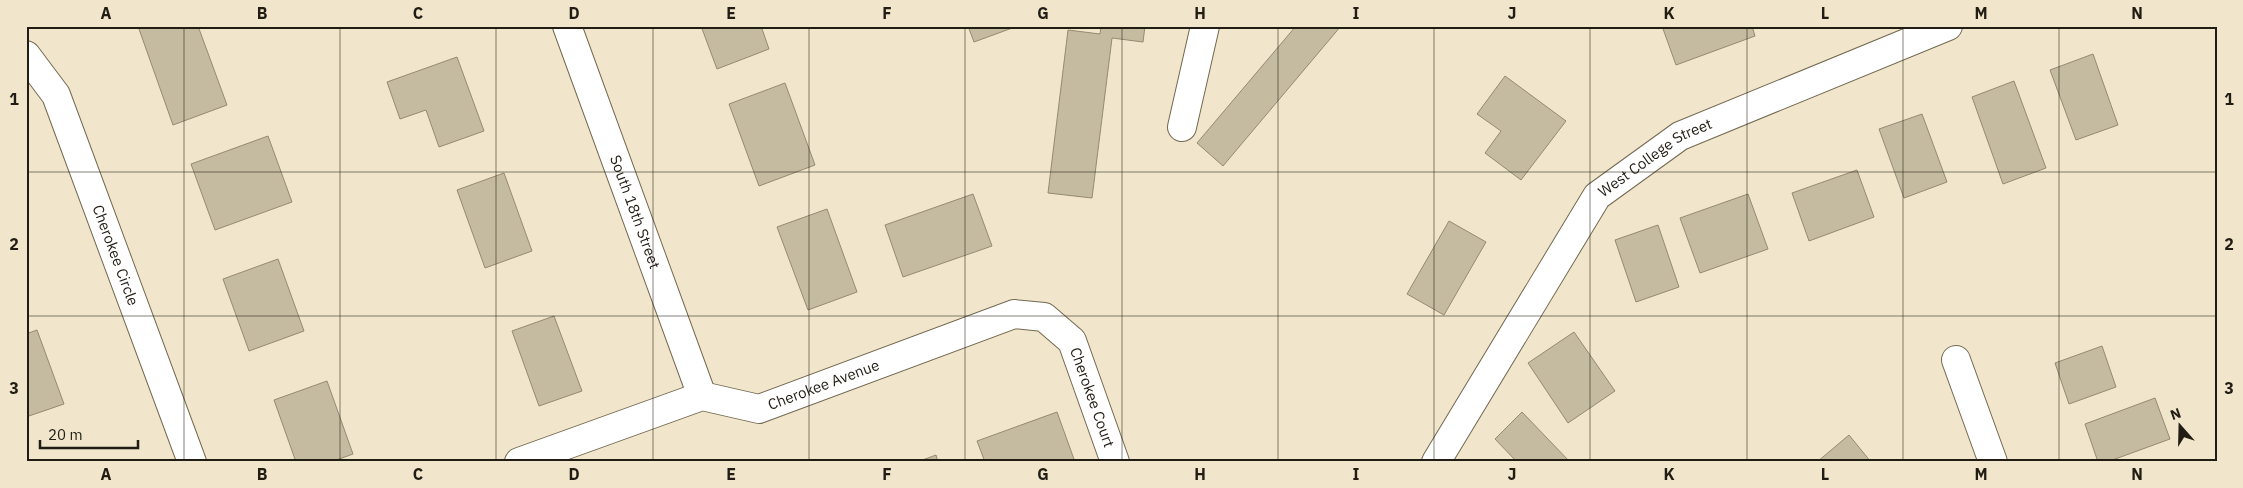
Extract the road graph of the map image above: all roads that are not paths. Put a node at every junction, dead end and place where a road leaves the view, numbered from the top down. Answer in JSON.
{"nodes":[{"id":1,"x":567,"y":26,"type":"edge"},
{"id":2,"x":1205,"y":26,"type":"edge"},
{"id":3,"x":1948,"y":26,"type":"edge"},
{"id":4,"x":26,"y":55,"type":"edge"},
{"id":5,"x":1182,"y":127,"type":"dead end"},
{"id":6,"x":1044,"y":317,"type":"joint"},
{"id":7,"x":1956,"y":360,"type":"dead end"},
{"id":8,"x":702,"y":396,"type":"junction"},
{"id":9,"x":192,"y":462,"type":"edge"},
{"id":10,"x":519,"y":462,"type":"edge"},
{"id":11,"x":1115,"y":462,"type":"edge"},
{"id":12,"x":1436,"y":462,"type":"edge"},
{"id":13,"x":1992,"y":462,"type":"edge"}],
"edges":[{"from":1,"to":8,"type":"street","name":"South 18th Street"},
{"from":2,"to":5,"type":"street"},
{"from":3,"to":12,"type":"street","name":"West College Street"},
{"from":4,"to":9,"type":"street","name":"Cherokee Circle"},
{"from":6,"to":8,"type":"street","name":"Cherokee Avenue"},
{"from":6,"to":11,"type":"street","name":"Cherokee Court"},
{"from":7,"to":13,"type":"street"},
{"from":8,"to":10,"type":"street"}]}
